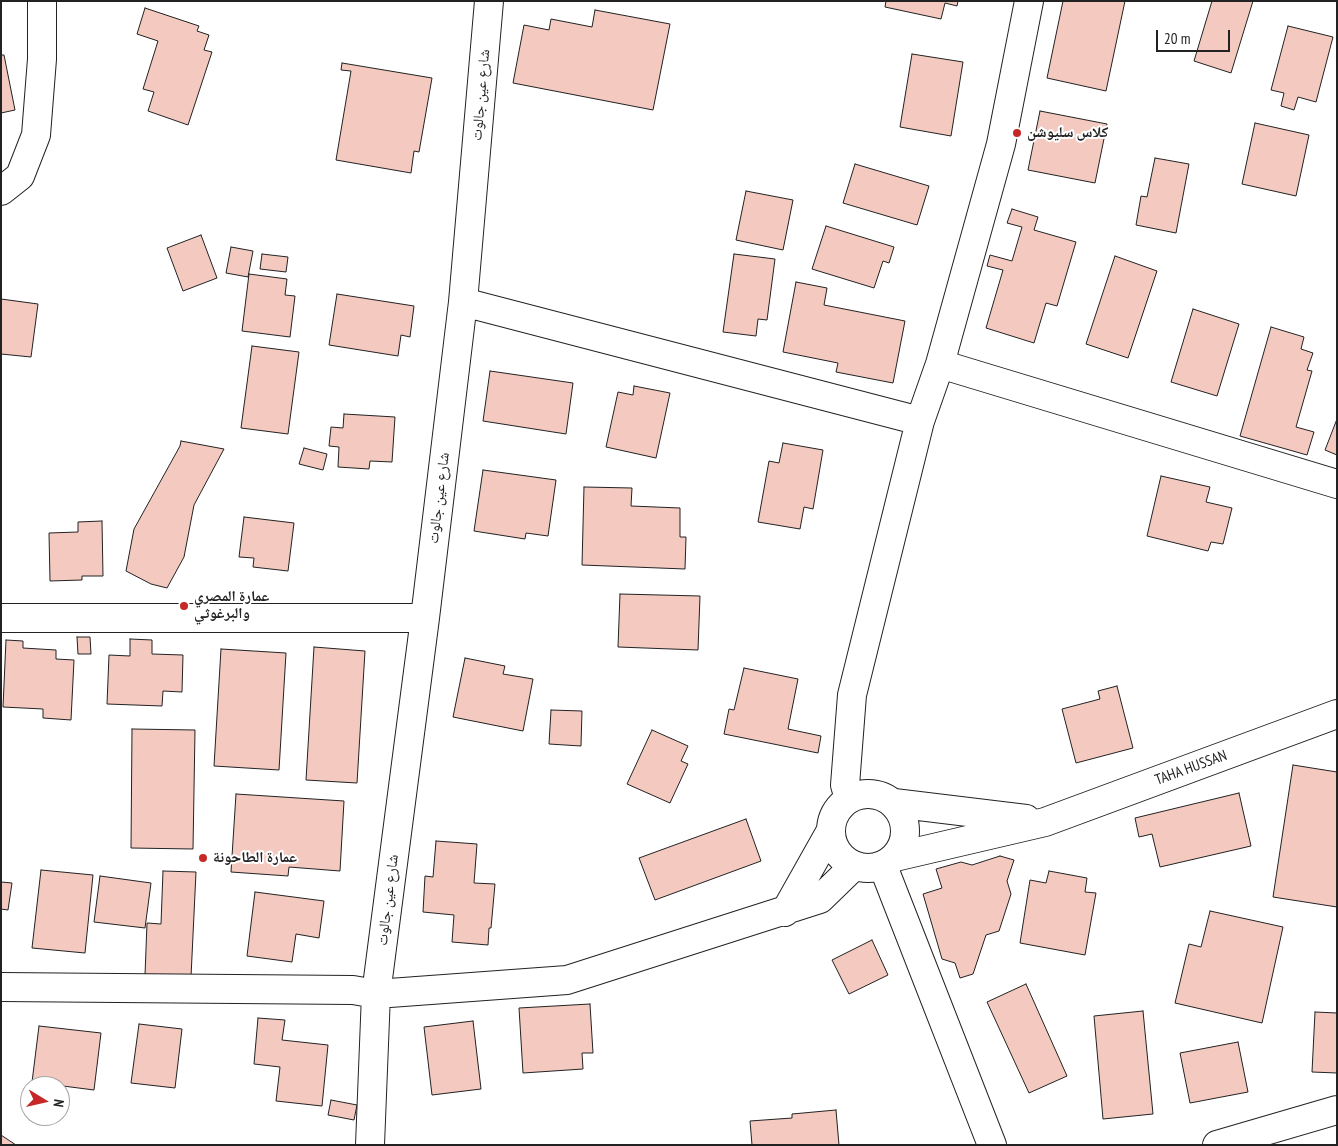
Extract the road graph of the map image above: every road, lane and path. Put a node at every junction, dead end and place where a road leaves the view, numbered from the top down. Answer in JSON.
{"nodes":[{"id":1,"x":42,"y":1,"type":"edge"},
{"id":2,"x":489,"y":1,"type":"edge"},
{"id":3,"x":1029,"y":1,"type":"edge"},
{"id":4,"x":1,"y":191,"type":"edge"},
{"id":5,"x":463,"y":302,"type":"junction"},
{"id":6,"x":940,"y":364,"type":"junction"},
{"id":7,"x":920,"y":421,"type":"junction"},
{"id":8,"x":1337,"y":484,"type":"edge"},
{"id":9,"x":1,"y":618,"type":"edge"},
{"id":10,"x":425,"y":618,"type":"junction"},
{"id":11,"x":1337,"y":714,"type":"edge"},
{"id":12,"x":848,"y":799,"type":"junction"},
{"id":13,"x":894,"y":803,"type":"junction"},
{"id":14,"x":1045,"y":822,"type":"junction"},
{"id":15,"x":830,"y":832,"type":"junction"},
{"id":16,"x":889,"y":861,"type":"junction"},
{"id":17,"x":854,"y":866,"type":"junction"},
{"id":18,"x":784,"y":912,"type":"junction"},
{"id":19,"x":1,"y":987,"type":"edge"},
{"id":20,"x":376,"y":994,"type":"junction"},
{"id":21,"x":1337,"y":1110,"type":"edge"},
{"id":22,"x":370,"y":1145,"type":"edge"},
{"id":23,"x":992,"y":1145,"type":"edge"},
{"id":24,"x":1217,"y":1145,"type":"edge"}],
"edges":[{"from":1,"to":4,"type":"street"},
{"from":2,"to":5,"type":"street","name":"شارع عين جالوت"},
{"from":3,"to":6,"type":"street"},
{"from":5,"to":7,"type":"street"},
{"from":5,"to":10,"type":"street","name":"شارع عين جالوت"},
{"from":6,"to":7,"type":"street"},
{"from":6,"to":8,"type":"street"},
{"from":7,"to":12,"type":"street"},
{"from":9,"to":10,"type":"street"},
{"from":10,"to":20,"type":"street","name":"شارع عين جالوت"},
{"from":11,"to":14,"type":"street","name":"TAHA HUSSAN"},
{"from":12,"to":13,"type":"street"},
{"from":12,"to":15,"type":"street"},
{"from":13,"to":14,"type":"street"},
{"from":13,"to":16,"type":"street"},
{"from":14,"to":16,"type":"street","name":"TAHA HUSSAN"},
{"from":15,"to":17,"type":"street"},
{"from":15,"to":18,"type":"street"},
{"from":16,"to":17,"type":"street"},
{"from":16,"to":23,"type":"street"},
{"from":17,"to":18,"type":"street"},
{"from":18,"to":20,"type":"street"},
{"from":19,"to":20,"type":"street"},
{"from":20,"to":22,"type":"street","name":"شارع عين جالوت"},
{"from":21,"to":24,"type":"street"}]}
